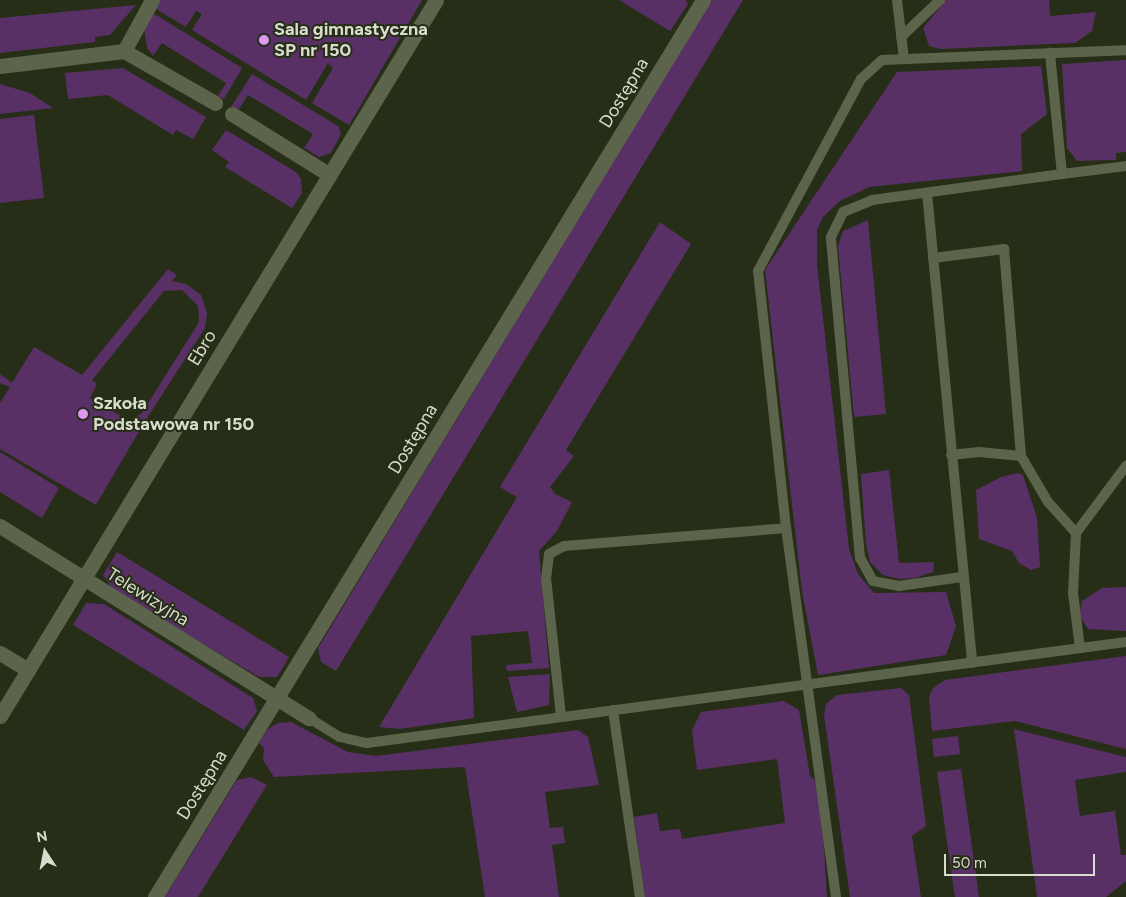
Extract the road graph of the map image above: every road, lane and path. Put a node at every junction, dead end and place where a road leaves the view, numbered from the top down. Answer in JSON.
{"nodes":[{"id":1,"x":152,"y":0,"type":"edge"},
{"id":2,"x":436,"y":0,"type":"edge"},
{"id":3,"x":703,"y":0,"type":"edge"},
{"id":4,"x":897,"y":0,"type":"edge"},
{"id":5,"x":940,"y":0,"type":"edge"},
{"id":6,"x":901,"y":37,"type":"junction"},
{"id":7,"x":124,"y":50,"type":"junction"},
{"id":8,"x":1126,"y":50,"type":"edge"},
{"id":9,"x":1050,"y":53,"type":"junction"},
{"id":10,"x":904,"y":59,"type":"junction"},
{"id":11,"x":0,"y":66,"type":"edge"},
{"id":12,"x":215,"y":103,"type":"dead end"},
{"id":13,"x":232,"y":114,"type":"dead end"},
{"id":14,"x":1126,"y":168,"type":"edge"},
{"id":15,"x":1062,"y":174,"type":"junction"},
{"id":16,"x":330,"y":175,"type":"junction"},
{"id":17,"x":927,"y":193,"type":"junction"},
{"id":18,"x":933,"y":258,"type":"junction"},
{"id":19,"x":951,"y":455,"type":"junction"},
{"id":20,"x":1021,"y":456,"type":"junction"},
{"id":21,"x":1126,"y":466,"type":"edge"},
{"id":22,"x":0,"y":526,"type":"edge"},
{"id":23,"x":786,"y":528,"type":"junction"},
{"id":24,"x":1076,"y":533,"type":"junction"},
{"id":25,"x":962,"y":577,"type":"junction"},
{"id":26,"x":81,"y":578,"type":"junction"},
{"id":27,"x":1126,"y":642,"type":"edge"},
{"id":28,"x":1080,"y":648,"type":"junction"},
{"id":29,"x":0,"y":652,"type":"edge"},
{"id":30,"x":972,"y":663,"type":"junction"},
{"id":31,"x":28,"y":670,"type":"junction"},
{"id":32,"x":807,"y":685,"type":"junction"},
{"id":33,"x":277,"y":699,"type":"junction"},
{"id":34,"x":613,"y":710,"type":"junction"},
{"id":35,"x":0,"y":716,"type":"edge"},
{"id":36,"x":561,"y":716,"type":"junction"},
{"id":37,"x":309,"y":718,"type":"joint"},
{"id":38,"x":155,"y":897,"type":"edge"},
{"id":39,"x":640,"y":897,"type":"edge"},
{"id":40,"x":836,"y":897,"type":"edge"}],
"edges":[{"from":1,"to":7,"type":"street"},
{"from":2,"to":16,"type":"street","name":"Ebro"},
{"from":3,"to":33,"type":"street","name":"Dostępna"},
{"from":4,"to":6,"type":"lane"},
{"from":5,"to":6,"type":"lane"},
{"from":6,"to":10,"type":"lane"},
{"from":7,"to":11,"type":"street"},
{"from":7,"to":12,"type":"street"},
{"from":8,"to":9,"type":"lane"},
{"from":9,"to":10,"type":"lane"},
{"from":9,"to":15,"type":"lane"},
{"from":10,"to":23,"type":"lane"},
{"from":13,"to":16,"type":"street"},
{"from":14,"to":15,"type":"lane"},
{"from":15,"to":17,"type":"lane"},
{"from":16,"to":26,"type":"street","name":"Ebro"},
{"from":17,"to":18,"type":"lane"},
{"from":17,"to":25,"type":"lane"},
{"from":18,"to":19,"type":"lane"},
{"from":18,"to":20,"type":"lane"},
{"from":19,"to":20,"type":"lane"},
{"from":19,"to":25,"type":"lane"},
{"from":20,"to":24,"type":"lane"},
{"from":21,"to":24,"type":"lane"},
{"from":22,"to":26,"type":"street","name":"Telewizyjna"},
{"from":23,"to":32,"type":"lane"},
{"from":23,"to":36,"type":"lane"},
{"from":24,"to":28,"type":"lane"},
{"from":25,"to":30,"type":"lane"},
{"from":26,"to":31,"type":"street","name":"Ebro"},
{"from":26,"to":33,"type":"street","name":"Telewizyjna"},
{"from":27,"to":28,"type":"lane"},
{"from":28,"to":30,"type":"lane"},
{"from":29,"to":31,"type":"street"},
{"from":30,"to":32,"type":"lane"},
{"from":31,"to":35,"type":"street","name":"Ebro"},
{"from":32,"to":34,"type":"lane"},
{"from":32,"to":40,"type":"lane"},
{"from":33,"to":37,"type":"street","name":"Telewizyjna"},
{"from":33,"to":38,"type":"street","name":"Dostępna"},
{"from":34,"to":36,"type":"lane"},
{"from":34,"to":39,"type":"lane"},
{"from":36,"to":37,"type":"lane"}]}
